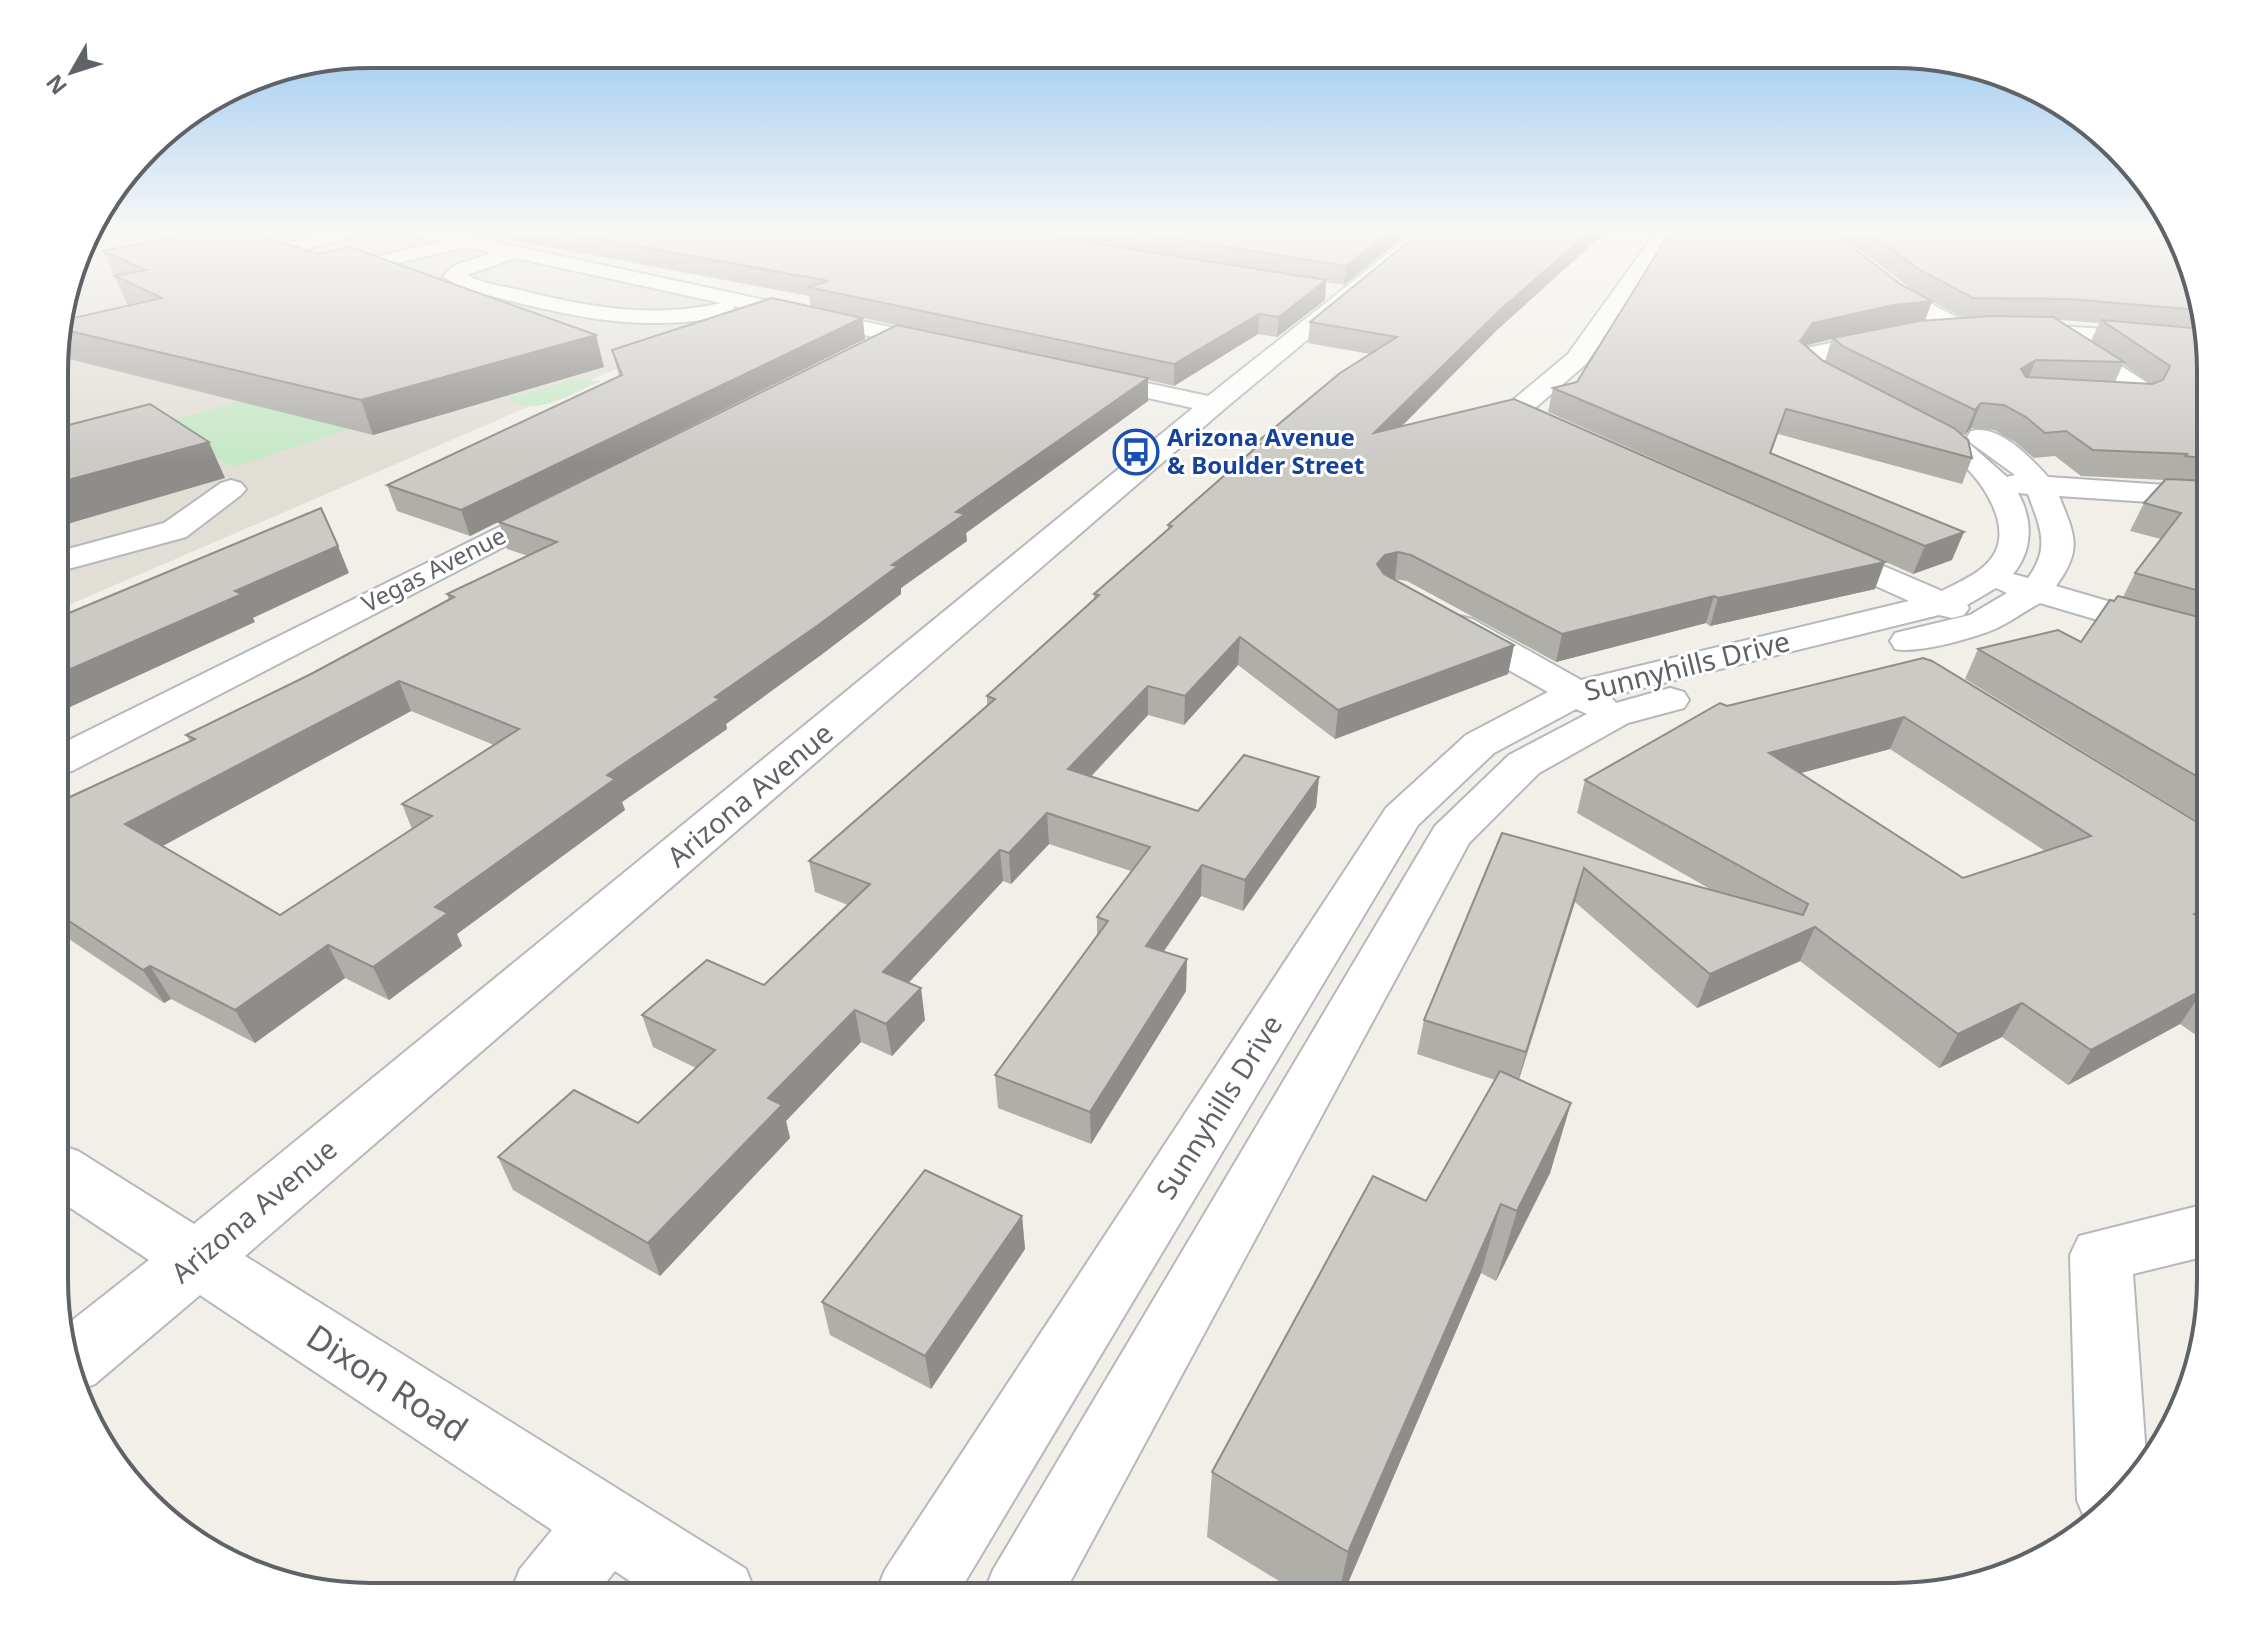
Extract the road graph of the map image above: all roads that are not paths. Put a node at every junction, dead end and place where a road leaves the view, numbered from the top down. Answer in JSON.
{"nodes":[{"id":1,"x":561,"y":306,"type":"edge"},
{"id":2,"x":733,"y":306,"type":"edge"},
{"id":3,"x":763,"y":306,"type":"edge"},
{"id":4,"x":1319,"y":306,"type":"edge"},
{"id":5,"x":1614,"y":306,"type":"edge"},
{"id":6,"x":1918,"y":306,"type":"edge"},
{"id":7,"x":1961,"y":330,"type":"junction"},
{"id":8,"x":897,"y":335,"type":"junction"},
{"id":9,"x":2063,"y":338,"type":"junction"},
{"id":10,"x":1919,"y":340,"type":"junction"},
{"id":11,"x":1986,"y":342,"type":"junction"},
{"id":12,"x":2195,"y":345,"type":"edge"},
{"id":13,"x":958,"y":348,"type":"edge"},
{"id":14,"x":2167,"y":349,"type":"edge"},
{"id":15,"x":855,"y":357,"type":"edge"},
{"id":16,"x":1063,"y":372,"type":"edge"},
{"id":17,"x":2084,"y":396,"type":"edge"},
{"id":18,"x":1213,"y":405,"type":"junction"},
{"id":19,"x":1587,"y":443,"type":"edge"},
{"id":20,"x":2020,"y":485,"type":"junction"},
{"id":21,"x":231,"y":489,"type":"dead end"},
{"id":22,"x":584,"y":494,"type":"edge"},
{"id":23,"x":2197,"y":496,"type":"edge"},
{"id":24,"x":1800,"y":539,"type":"edge"},
{"id":25,"x":68,"y":559,"type":"edge"},
{"id":26,"x":2036,"y":591,"type":"junction"},
{"id":27,"x":1971,"y":601,"type":"junction"},
{"id":28,"x":1434,"y":613,"type":"edge"},
{"id":29,"x":1864,"y":637,"type":"junction"},
{"id":30,"x":2197,"y":638,"type":"edge"},
{"id":31,"x":1929,"y":677,"type":"edge"},
{"id":32,"x":1596,"y":703,"type":"junction"},
{"id":33,"x":68,"y":756,"type":"edge"},
{"id":34,"x":68,"y":1175,"type":"edge"},
{"id":35,"x":2197,"y":1232,"type":"edge"},
{"id":36,"x":196,"y":1260,"type":"junction"},
{"id":37,"x":78,"y":1357,"type":"edge"},
{"id":38,"x":2112,"y":1490,"type":"edge"},
{"id":39,"x":606,"y":1523,"type":"junction"},
{"id":40,"x":558,"y":1583,"type":"edge"},
{"id":41,"x":699,"y":1583,"type":"edge"},
{"id":42,"x":921,"y":1583,"type":"edge"},
{"id":43,"x":1028,"y":1583,"type":"edge"}],
"edges":[{"from":1,"to":2,"type":"street"},
{"from":3,"to":8,"type":"street"},
{"from":4,"to":18,"type":"street","name":"Arizona Avenue"},
{"from":5,"to":19,"type":"street"},
{"from":6,"to":7,"type":"street"},
{"from":7,"to":9,"type":"street","name":"Sunnyhills Drive"},
{"from":7,"to":10,"type":"street","name":"Sunnyhills Drive"},
{"from":7,"to":11,"type":"street"},
{"from":8,"to":13,"type":"street"},
{"from":8,"to":15,"type":"street"},
{"from":9,"to":11,"type":"street","name":"Sunnyhills Drive"},
{"from":9,"to":12,"type":"street","name":"Sunnyhills Drive"},
{"from":9,"to":14,"type":"street","name":"Sunnyhills Drive"},
{"from":9,"to":17,"type":"street"},
{"from":10,"to":11,"type":"street","name":"Sunnyhills Drive"},
{"from":10,"to":20,"type":"street","name":"Sunnyhills Drive"},
{"from":16,"to":18,"type":"street"},
{"from":18,"to":36,"type":"street","name":"Arizona Avenue"},
{"from":20,"to":23,"type":"street"},
{"from":20,"to":26,"type":"street","name":"Sunnyhills Drive"},
{"from":20,"to":27,"type":"street"},
{"from":21,"to":25,"type":"street"},
{"from":22,"to":33,"type":"street","name":"Vegas Avenue"},
{"from":24,"to":27,"type":"street"},
{"from":26,"to":27,"type":"street","name":"Sunnyhills Drive"},
{"from":26,"to":30,"type":"street"},
{"from":27,"to":29,"type":"street","name":"Sunnyhills Drive"},
{"from":28,"to":32,"type":"street"},
{"from":29,"to":31,"type":"street"},
{"from":29,"to":32,"type":"street","name":"Sunnyhills Drive"},
{"from":32,"to":42,"type":"street","name":"Sunnyhills Drive"},
{"from":32,"to":43,"type":"street","name":"Sunnyhills Drive"},
{"from":34,"to":36,"type":"street","name":"Dixon Road"},
{"from":35,"to":38,"type":"street"},
{"from":36,"to":37,"type":"street","name":"Arizona Avenue"},
{"from":36,"to":39,"type":"street","name":"Dixon Road"},
{"from":39,"to":40,"type":"street"},
{"from":39,"to":41,"type":"street","name":"Dixon Road"}]}
